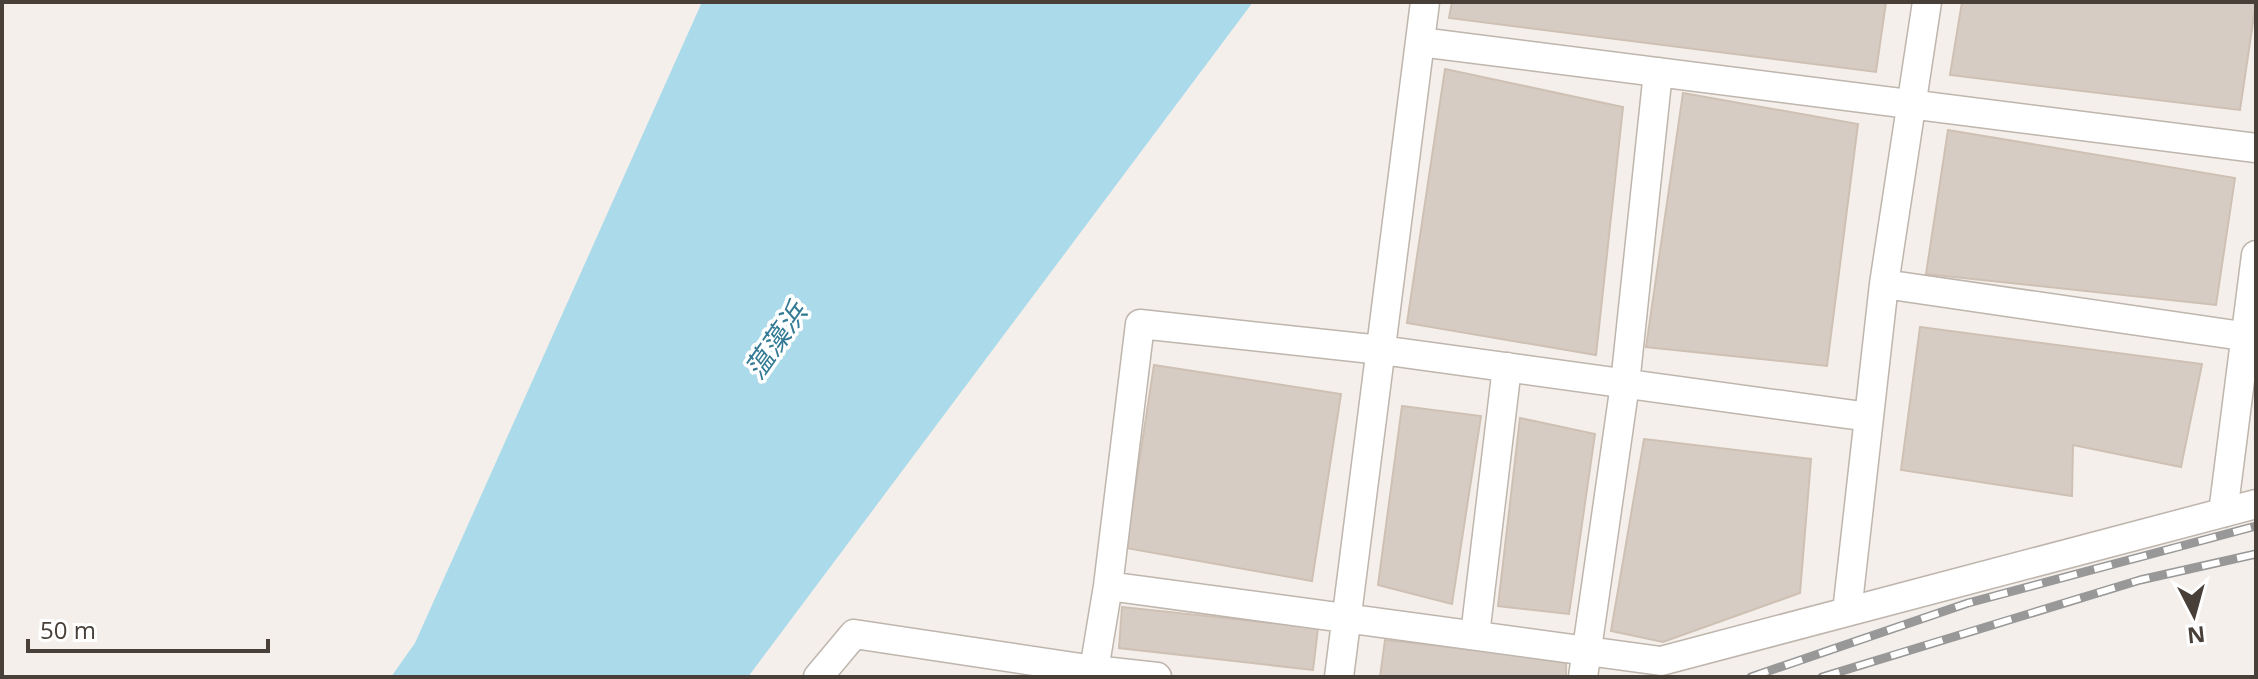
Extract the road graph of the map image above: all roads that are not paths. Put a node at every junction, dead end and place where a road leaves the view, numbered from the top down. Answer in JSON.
{"nodes":[{"id":1,"x":1425,"y":2,"type":"edge"},
{"id":2,"x":1927,"y":2,"type":"edge"},
{"id":3,"x":1420,"y":42,"type":"junction"},
{"id":4,"x":1658,"y":72,"type":"junction"},
{"id":5,"x":1911,"y":104,"type":"junction"},
{"id":6,"x":2256,"y":148,"type":"edge"},
{"id":7,"x":2256,"y":255,"type":"edge"},
{"id":8,"x":1884,"y":284,"type":"junction"},
{"id":9,"x":2251,"y":338,"type":"edge"},
{"id":10,"x":1381,"y":350,"type":"junction"},
{"id":11,"x":1507,"y":367,"type":"junction"},
{"id":12,"x":1625,"y":384,"type":"junction"},
{"id":13,"x":1869,"y":417,"type":"junction"},
{"id":14,"x":2256,"y":504,"type":"edge"},
{"id":15,"x":2223,"y":513,"type":"junction"},
{"id":16,"x":1108,"y":586,"type":"junction"},
{"id":17,"x":1847,"y":612,"type":"junction"},
{"id":18,"x":1347,"y":617,"type":"junction"},
{"id":19,"x":1475,"y":635,"type":"junction"},
{"id":20,"x":1584,"y":664,"type":"edge"},
{"id":21,"x":1094,"y":670,"type":"junction"},
{"id":22,"x":818,"y":677,"type":"edge"},
{"id":23,"x":1157,"y":677,"type":"edge"},
{"id":24,"x":1339,"y":677,"type":"edge"}],
"edges":[{"from":1,"to":3,"type":"street"},
{"from":2,"to":5,"type":"street"},
{"from":3,"to":4,"type":"street"},
{"from":3,"to":10,"type":"street"},
{"from":4,"to":5,"type":"street"},
{"from":4,"to":12,"type":"street"},
{"from":5,"to":6,"type":"street"},
{"from":5,"to":8,"type":"street"},
{"from":7,"to":9,"type":"street"},
{"from":8,"to":9,"type":"street"},
{"from":8,"to":13,"type":"street"},
{"from":9,"to":15,"type":"street"},
{"from":10,"to":11,"type":"street"},
{"from":10,"to":16,"type":"street"},
{"from":10,"to":18,"type":"street"},
{"from":11,"to":12,"type":"street"},
{"from":11,"to":19,"type":"street"},
{"from":12,"to":13,"type":"street"},
{"from":12,"to":20,"type":"street"},
{"from":13,"to":17,"type":"street"},
{"from":14,"to":15,"type":"street"},
{"from":15,"to":17,"type":"street"},
{"from":16,"to":18,"type":"street"},
{"from":16,"to":21,"type":"street"},
{"from":17,"to":20,"type":"street"},
{"from":18,"to":19,"type":"street"},
{"from":18,"to":24,"type":"street"},
{"from":19,"to":20,"type":"street"},
{"from":21,"to":22,"type":"street"},
{"from":21,"to":23,"type":"street"}]}
